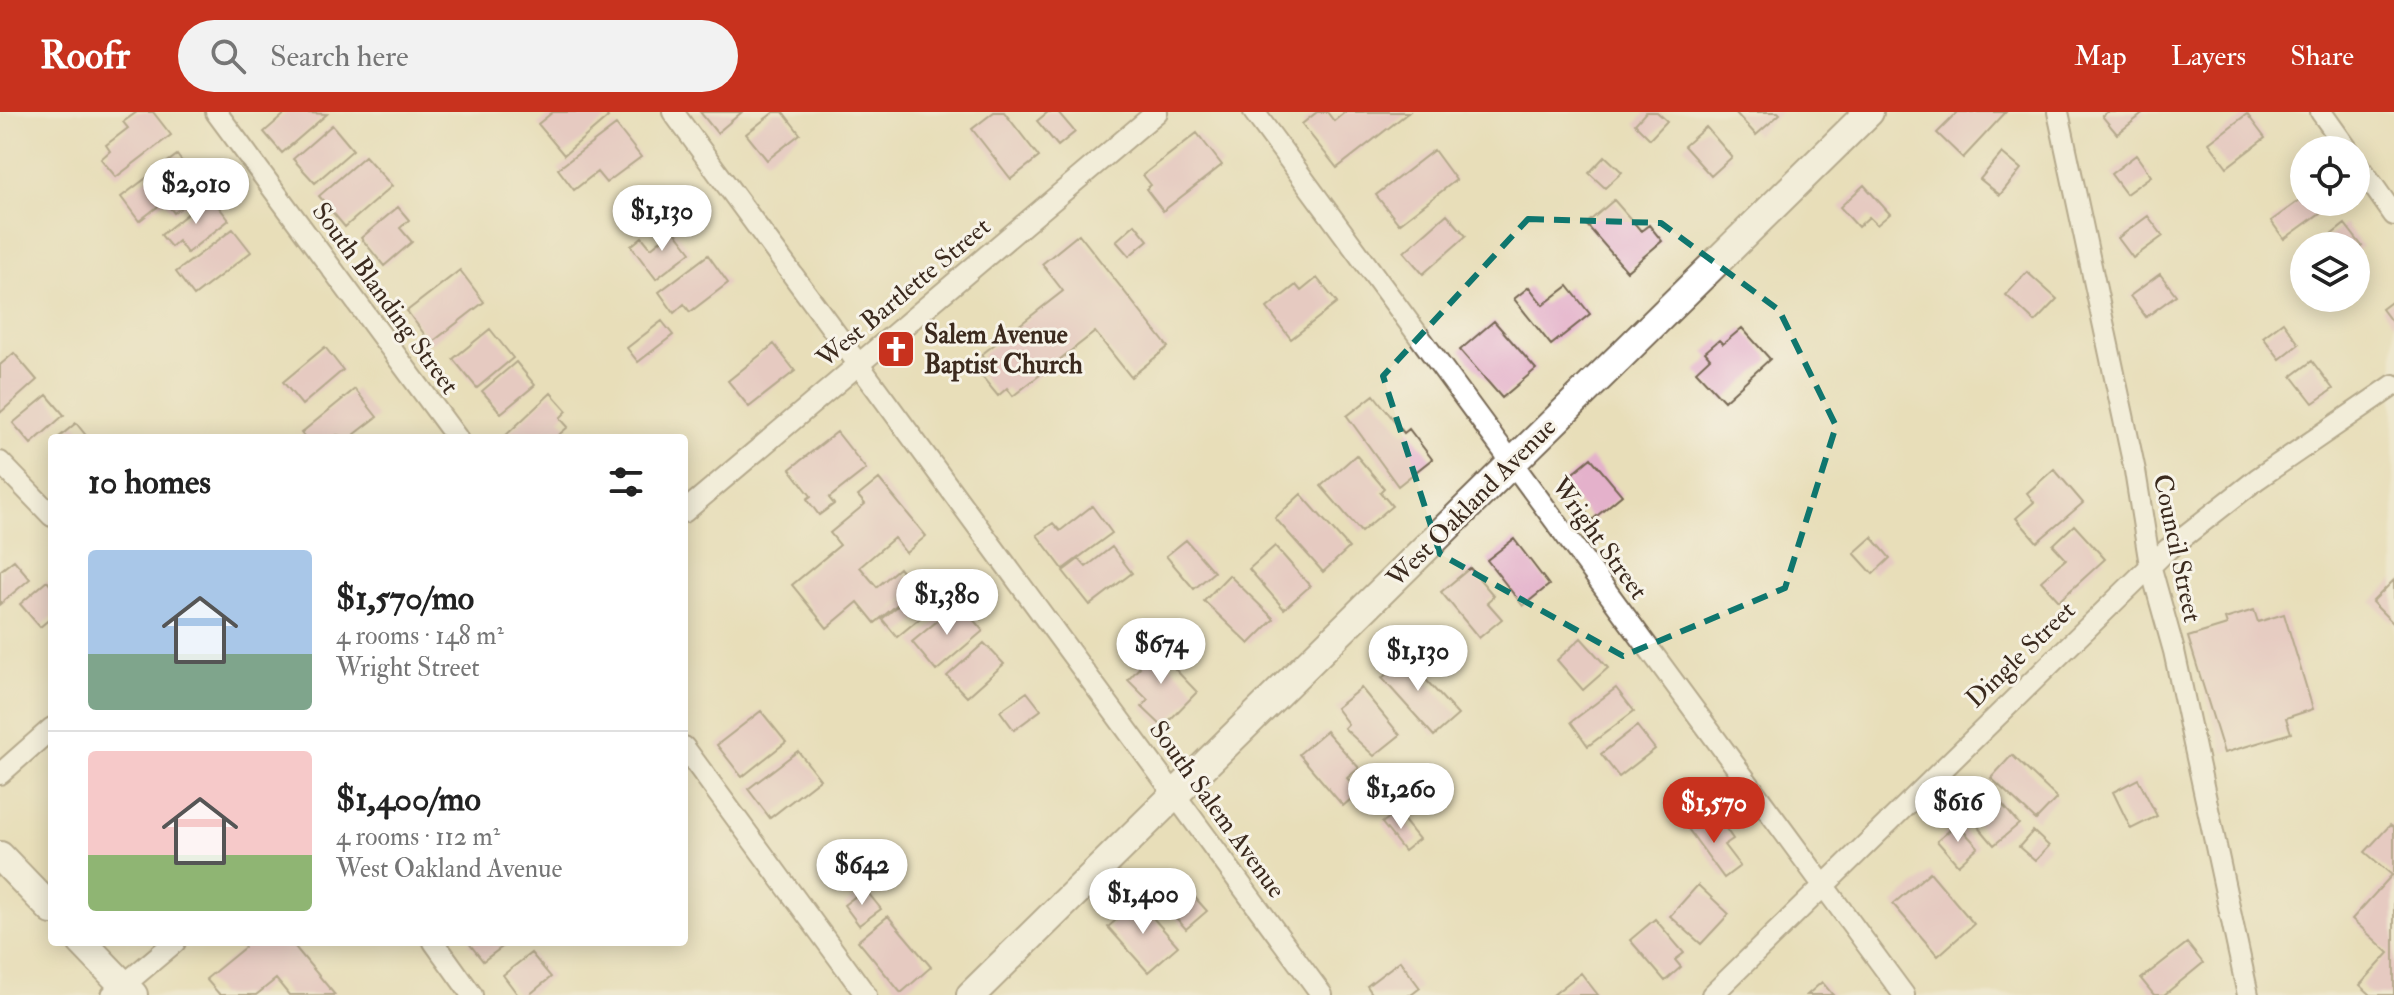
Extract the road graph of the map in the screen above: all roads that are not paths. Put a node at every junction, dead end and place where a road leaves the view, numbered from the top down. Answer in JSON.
{"nodes":[{"id":1,"x":216,"y":112,"type":"edge"},
{"id":2,"x":673,"y":112,"type":"edge"},
{"id":3,"x":1157,"y":112,"type":"edge"},
{"id":4,"x":1254,"y":112,"type":"edge"},
{"id":5,"x":1869,"y":112,"type":"edge"},
{"id":6,"x":2058,"y":112,"type":"edge"},
{"id":7,"x":2321,"y":112,"type":"edge"},
{"id":8,"x":2338,"y":136,"type":"edge"},
{"id":9,"x":2370,"y":181,"type":"edge"},
{"id":10,"x":2394,"y":215,"type":"edge"},
{"id":11,"x":857,"y":364,"type":"junction"},
{"id":12,"x":2394,"y":385,"type":"edge"},
{"id":13,"x":454,"y":434,"type":"edge"},
{"id":14,"x":0,"y":462,"type":"edge"},
{"id":15,"x":1512,"y":462,"type":"junction"},
{"id":16,"x":688,"y":509,"type":"edge"},
{"id":17,"x":48,"y":512,"type":"edge"},
{"id":18,"x":2150,"y":565,"type":"junction"},
{"id":19,"x":48,"y":732,"type":"edge"},
{"id":20,"x":688,"y":752,"type":"edge"},
{"id":21,"x":0,"y":774,"type":"edge"},
{"id":22,"x":1175,"y":795,"type":"junction"},
{"id":23,"x":0,"y":856,"type":"edge"},
{"id":24,"x":1823,"y":885,"type":"junction"},
{"id":25,"x":48,"y":906,"type":"edge"},
{"id":26,"x":85,"y":946,"type":"edge"},
{"id":27,"x":171,"y":946,"type":"edge"},
{"id":28,"x":437,"y":946,"type":"edge"},
{"id":29,"x":123,"y":992,"type":"edge"},
{"id":30,"x":472,"y":995,"type":"edge"},
{"id":31,"x":866,"y":995,"type":"edge"},
{"id":32,"x":971,"y":995,"type":"edge"},
{"id":33,"x":1322,"y":995,"type":"edge"},
{"id":34,"x":1712,"y":995,"type":"edge"},
{"id":35,"x":1904,"y":995,"type":"edge"},
{"id":36,"x":2248,"y":995,"type":"edge"}],
"edges":[{"from":1,"to":13,"type":"street","name":"South Blanding Street"},
{"from":2,"to":11,"type":"street","name":"South Salem Avenue"},
{"from":3,"to":11,"type":"street","name":"West Bartlette Street"},
{"from":4,"to":15,"type":"street","name":"Wright Street"},
{"from":5,"to":15,"type":"street","name":"West Oakland Avenue"},
{"from":6,"to":18,"type":"street","name":"Council Street"},
{"from":7,"to":8,"type":"street"},
{"from":9,"to":10,"type":"street"},
{"from":11,"to":16,"type":"street","name":"West Bartlette Street"},
{"from":11,"to":22,"type":"street","name":"South Salem Avenue"},
{"from":12,"to":18,"type":"street","name":"Dingle Street"},
{"from":14,"to":17,"type":"street"},
{"from":15,"to":22,"type":"street","name":"West Oakland Avenue"},
{"from":15,"to":24,"type":"street","name":"Wright Street"},
{"from":18,"to":24,"type":"street","name":"Dingle Street"},
{"from":18,"to":36,"type":"street","name":"Council Street"},
{"from":19,"to":21,"type":"street"},
{"from":20,"to":31,"type":"street"},
{"from":22,"to":32,"type":"street","name":"West Oakland Avenue"},
{"from":22,"to":33,"type":"street","name":"South Salem Avenue"},
{"from":23,"to":25,"type":"street"},
{"from":24,"to":34,"type":"street","name":"Dingle Street"},
{"from":24,"to":35,"type":"street","name":"Wright Street"},
{"from":26,"to":29,"type":"street"},
{"from":27,"to":29,"type":"street"},
{"from":28,"to":30,"type":"street"}]}
